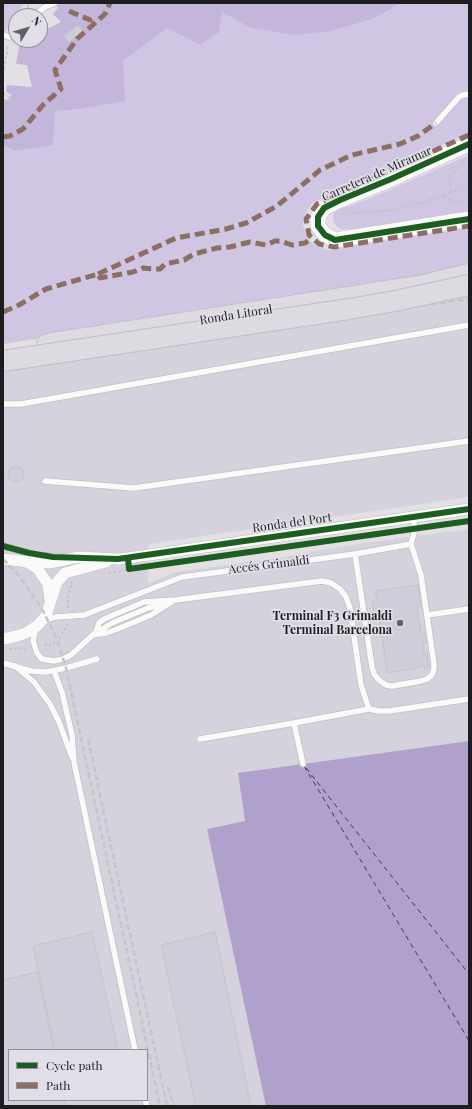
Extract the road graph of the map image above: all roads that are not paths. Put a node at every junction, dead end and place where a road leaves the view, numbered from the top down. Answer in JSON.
{"nodes":[{"id":1,"x":56,"y":5,"type":"edge"},
{"id":2,"x":44,"y":8,"type":"edge"},
{"id":3,"x":469,"y":94,"type":"edge"},
{"id":4,"x":436,"y":123,"type":"dead end"},
{"id":5,"x":468,"y":151,"type":"edge"},
{"id":6,"x":469,"y":219,"type":"edge"},
{"id":7,"x":469,"y":274,"type":"edge"},
{"id":8,"x":469,"y":285,"type":"edge"},
{"id":9,"x":469,"y":325,"type":"edge"},
{"id":10,"x":3,"y":351,"type":"edge"},
{"id":11,"x":3,"y":361,"type":"edge"},
{"id":12,"x":3,"y":404,"type":"edge"},
{"id":13,"x":469,"y":441,"type":"edge"},
{"id":14,"x":45,"y":481,"type":"dead end"},
{"id":15,"x":469,"y":509,"type":"edge"},
{"id":16,"x":413,"y":516,"type":"junction"},
{"id":17,"x":411,"y":544,"type":"junction"},
{"id":18,"x":3,"y":546,"type":"edge"},
{"id":19,"x":355,"y":554,"type":"junction"},
{"id":20,"x":79,"y":557,"type":"junction"},
{"id":21,"x":3,"y":559,"type":"edge"},
{"id":22,"x":118,"y":559,"type":"junction"},
{"id":23,"x":21,"y":560,"type":"junction"},
{"id":24,"x":175,"y":600,"type":"junction"},
{"id":25,"x":49,"y":608,"type":"junction"},
{"id":26,"x":469,"y":609,"type":"edge"},
{"id":27,"x":427,"y":615,"type":"junction"},
{"id":28,"x":37,"y":626,"type":"junction"},
{"id":29,"x":93,"y":635,"type":"junction"},
{"id":30,"x":5,"y":644,"type":"edge"},
{"id":31,"x":97,"y":659,"type":"dead end"},
{"id":32,"x":3,"y":663,"type":"edge"},
{"id":33,"x":15,"y":666,"type":"junction"},
{"id":34,"x":54,"y":671,"type":"junction"},
{"id":35,"x":469,"y":699,"type":"edge"},
{"id":36,"x":369,"y":709,"type":"junction"},
{"id":37,"x":294,"y":723,"type":"junction"},
{"id":38,"x":200,"y":739,"type":"dead end"},
{"id":39,"x":74,"y":762,"type":"junction"},
{"id":40,"x":303,"y":764,"type":"dead end"},
{"id":41,"x":135,"y":1049,"type":"edge"}],
"edges":[{"from":1,"to":2,"type":"lane"},
{"from":3,"to":4,"type":"lane"},
{"from":5,"to":6,"type":"street","name":"Carretera de Miramar"},
{"from":7,"to":10,"type":"highway","name":"Ronda Litoral"},
{"from":8,"to":11,"type":"highway","name":"Ronda Litoral","bridge":true},
{"from":9,"to":12,"type":"lane"},
{"from":13,"to":14,"type":"lane"},
{"from":15,"to":16,"type":"street","name":"Ronda del Port"},
{"from":16,"to":17,"type":"lane"},
{"from":16,"to":22,"type":"street","name":"Ronda del Port"},
{"from":17,"to":19,"type":"lane","name":"Accés Grimaldi"},
{"from":17,"to":27,"type":"lane"},
{"from":18,"to":20,"type":"lane"},
{"from":19,"to":27,"type":"lane"},
{"from":19,"to":28,"type":"lane","name":"Accés Grimaldi"},
{"from":20,"to":22,"type":"street"},
{"from":20,"to":23,"type":"street"},
{"from":21,"to":23,"type":"street"},
{"from":22,"to":25,"type":"street"},
{"from":23,"to":25,"type":"street"},
{"from":24,"to":29,"type":"lane"},
{"from":24,"to":29,"type":"lane"},
{"from":24,"to":36,"type":"lane"},
{"from":25,"to":28,"type":"street"},
{"from":26,"to":27,"type":"lane"},
{"from":28,"to":29,"type":"lane"},
{"from":28,"to":30,"type":"street"},
{"from":31,"to":34,"type":"lane"},
{"from":32,"to":33,"type":"lane"},
{"from":33,"to":34,"type":"lane"},
{"from":33,"to":39,"type":"lane"},
{"from":34,"to":39,"type":"lane"},
{"from":35,"to":36,"type":"lane"},
{"from":36,"to":37,"type":"lane"},
{"from":37,"to":38,"type":"lane"},
{"from":37,"to":40,"type":"lane"},
{"from":39,"to":41,"type":"lane"}]}
